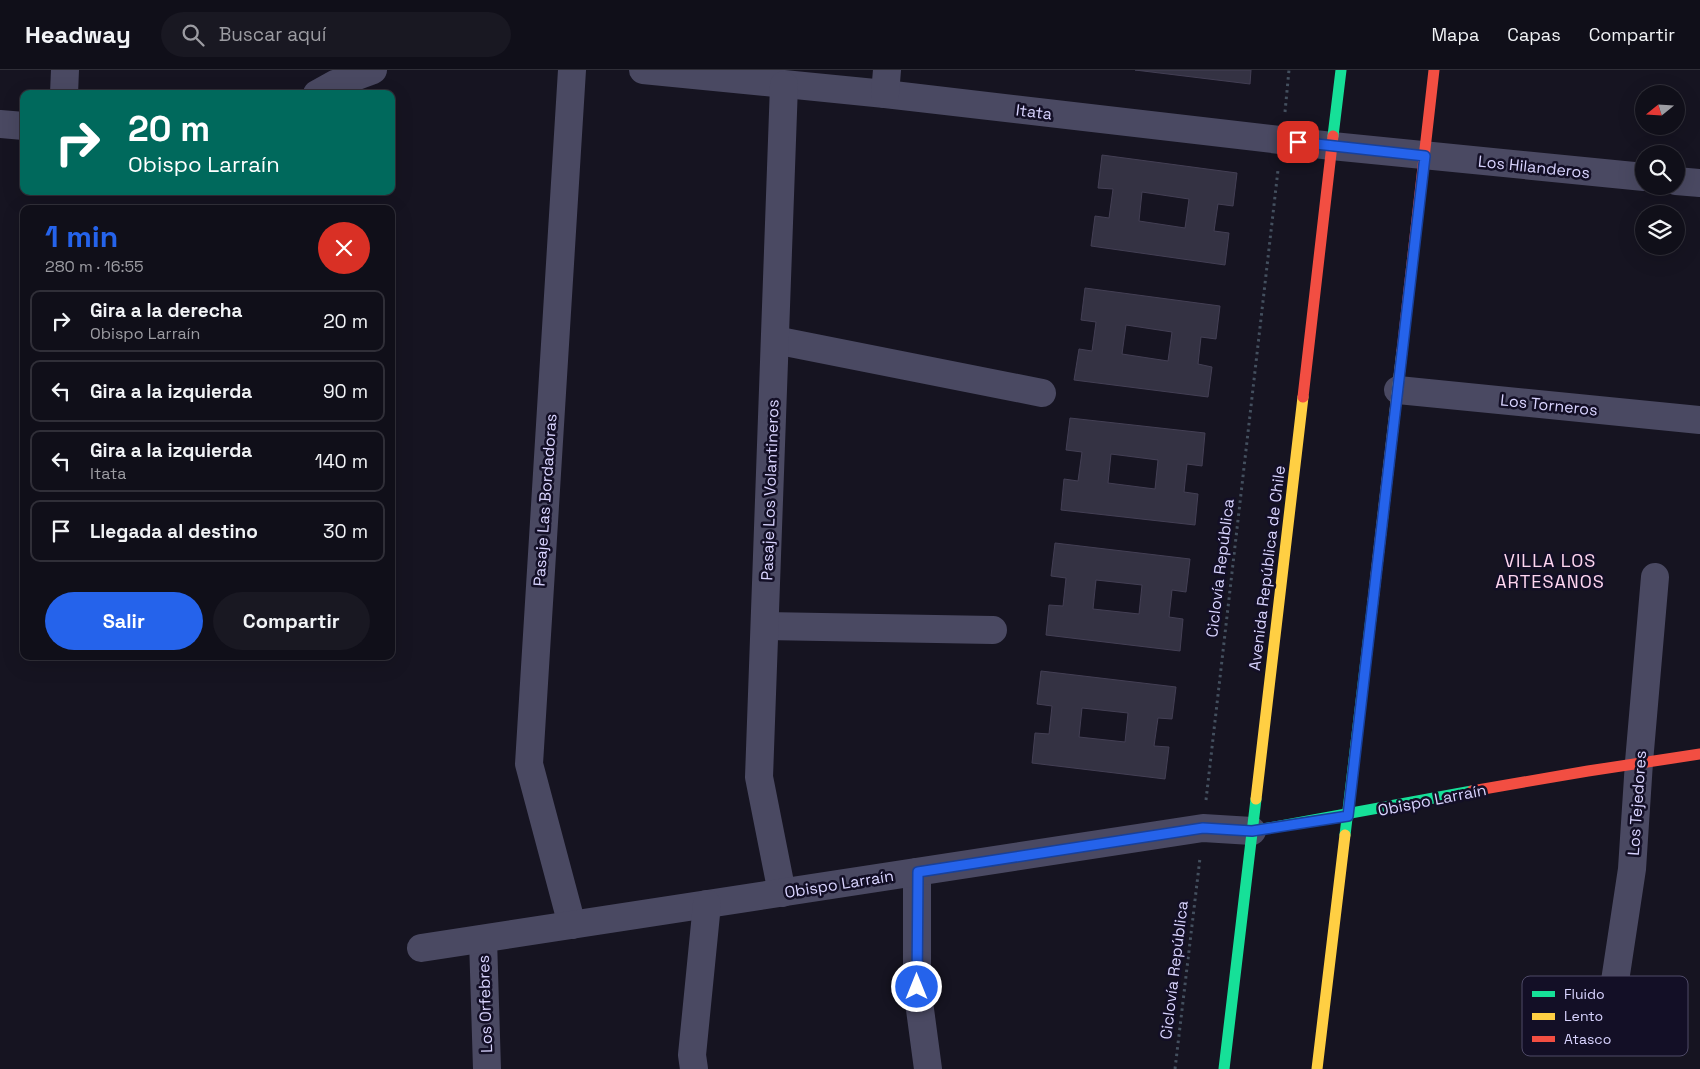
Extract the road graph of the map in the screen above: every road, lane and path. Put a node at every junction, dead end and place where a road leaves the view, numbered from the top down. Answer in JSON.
{"nodes":[{"id":1,"x":65,"y":70,"type":"edge"},
{"id":2,"x":372,"y":70,"type":"edge"},
{"id":3,"x":572,"y":70,"type":"edge"},
{"id":4,"x":643,"y":70,"type":"edge"},
{"id":5,"x":1290,"y":70,"type":"edge"},
{"id":6,"x":1341,"y":70,"type":"edge"},
{"id":7,"x":1434,"y":70,"type":"edge"},
{"id":8,"x":886,"y":82,"type":"edge"},
{"id":9,"x":784,"y":85,"type":"junction"},
{"id":10,"x":64,"y":90,"type":"edge"},
{"id":11,"x":324,"y":90,"type":"edge"},
{"id":12,"x":0,"y":124,"type":"edge"},
{"id":13,"x":20,"y":126,"type":"edge"},
{"id":14,"x":1282,"y":140,"type":"junction"},
{"id":15,"x":1332,"y":146,"type":"junction"},
{"id":16,"x":1425,"y":156,"type":"junction"},
{"id":17,"x":1635,"y":176,"type":"edge"},
{"id":18,"x":1685,"y":182,"type":"edge"},
{"id":19,"x":1700,"y":183,"type":"edge"},
{"id":20,"x":775,"y":340,"type":"junction"},
{"id":21,"x":1398,"y":390,"type":"junction"},
{"id":22,"x":1042,"y":393,"type":"dead end"},
{"id":23,"x":1700,"y":420,"type":"edge"},
{"id":24,"x":1655,"y":577,"type":"dead end"},
{"id":25,"x":765,"y":626,"type":"junction"},
{"id":26,"x":993,"y":630,"type":"dead end"},
{"id":27,"x":1700,"y":754,"type":"edge"},
{"id":28,"x":1639,"y":762,"type":"junction"},
{"id":29,"x":1348,"y":816,"type":"junction"},
{"id":30,"x":1203,"y":828,"type":"junction"},
{"id":31,"x":1252,"y":831,"type":"junction"},
{"id":32,"x":918,"y":872,"type":"junction"},
{"id":33,"x":782,"y":893,"type":"junction"},
{"id":34,"x":707,"y":904,"type":"junction"},
{"id":35,"x":572,"y":925,"type":"junction"},
{"id":36,"x":483,"y":939,"type":"junction"},
{"id":37,"x":421,"y":948,"type":"dead end"},
{"id":38,"x":1616,"y":976,"type":"edge"},
{"id":39,"x":487,"y":1069,"type":"edge"},
{"id":40,"x":694,"y":1069,"type":"edge"},
{"id":41,"x":928,"y":1069,"type":"edge"},
{"id":42,"x":1175,"y":1069,"type":"edge"},
{"id":43,"x":1224,"y":1069,"type":"edge"},
{"id":44,"x":1317,"y":1069,"type":"edge"}],
"edges":[{"from":1,"to":10,"type":"street"},
{"from":2,"to":11,"type":"street"},
{"from":3,"to":35,"type":"street","name":"Pasaje Las Bordadoras"},
{"from":4,"to":9,"type":"street","name":"Itata"},
{"from":5,"to":14,"type":"path","name":"Ciclovía República"},
{"from":6,"to":15,"type":"main road","name":"Avenida República de Chile"},
{"from":7,"to":16,"type":"main road"},
{"from":8,"to":9,"type":"street","name":"Itata"},
{"from":8,"to":14,"type":"street","name":"Itata"},
{"from":9,"to":20,"type":"street","name":"Pasaje Los Volantineros"},
{"from":12,"to":13,"type":"street"},
{"from":14,"to":15,"type":"street","name":"Itata"},
{"from":14,"to":30,"type":"path","name":"Ciclovía República"},
{"from":15,"to":16,"type":"street","name":"Itata"},
{"from":15,"to":31,"type":"main road","name":"Avenida República de Chile"},
{"from":16,"to":17,"type":"street","name":"Los Hilanderos"},
{"from":16,"to":21,"type":"main road"},
{"from":18,"to":19,"type":"street"},
{"from":20,"to":22,"type":"street"},
{"from":20,"to":25,"type":"street","name":"Pasaje Los Volantineros"},
{"from":21,"to":23,"type":"street","name":"Los Torneros"},
{"from":21,"to":29,"type":"main road"},
{"from":24,"to":28,"type":"street","name":"Los Tejedores"},
{"from":25,"to":26,"type":"street"},
{"from":25,"to":33,"type":"street","name":"Pasaje Los Volantineros"},
{"from":27,"to":28,"type":"main road","name":"Obispo Larraín"},
{"from":28,"to":29,"type":"main road","name":"Obispo Larraín"},
{"from":28,"to":38,"type":"street","name":"Los Tejedores"},
{"from":29,"to":31,"type":"main road","name":"Obispo Larraín"},
{"from":29,"to":44,"type":"main road"},
{"from":30,"to":31,"type":"street","name":"Obispo Larraín"},
{"from":30,"to":32,"type":"street","name":"Obispo Larraín"},
{"from":30,"to":42,"type":"path","name":"Ciclovía República"},
{"from":31,"to":43,"type":"main road","name":"Avenida República de Chile"},
{"from":32,"to":33,"type":"street","name":"Obispo Larraín"},
{"from":32,"to":41,"type":"street"},
{"from":33,"to":34,"type":"street","name":"Obispo Larraín"},
{"from":34,"to":35,"type":"street","name":"Obispo Larraín"},
{"from":34,"to":40,"type":"street"},
{"from":35,"to":36,"type":"street","name":"Obispo Larraín"},
{"from":36,"to":37,"type":"street","name":"Obispo Larraín"},
{"from":36,"to":39,"type":"street","name":"Los Orfebres"}]}
